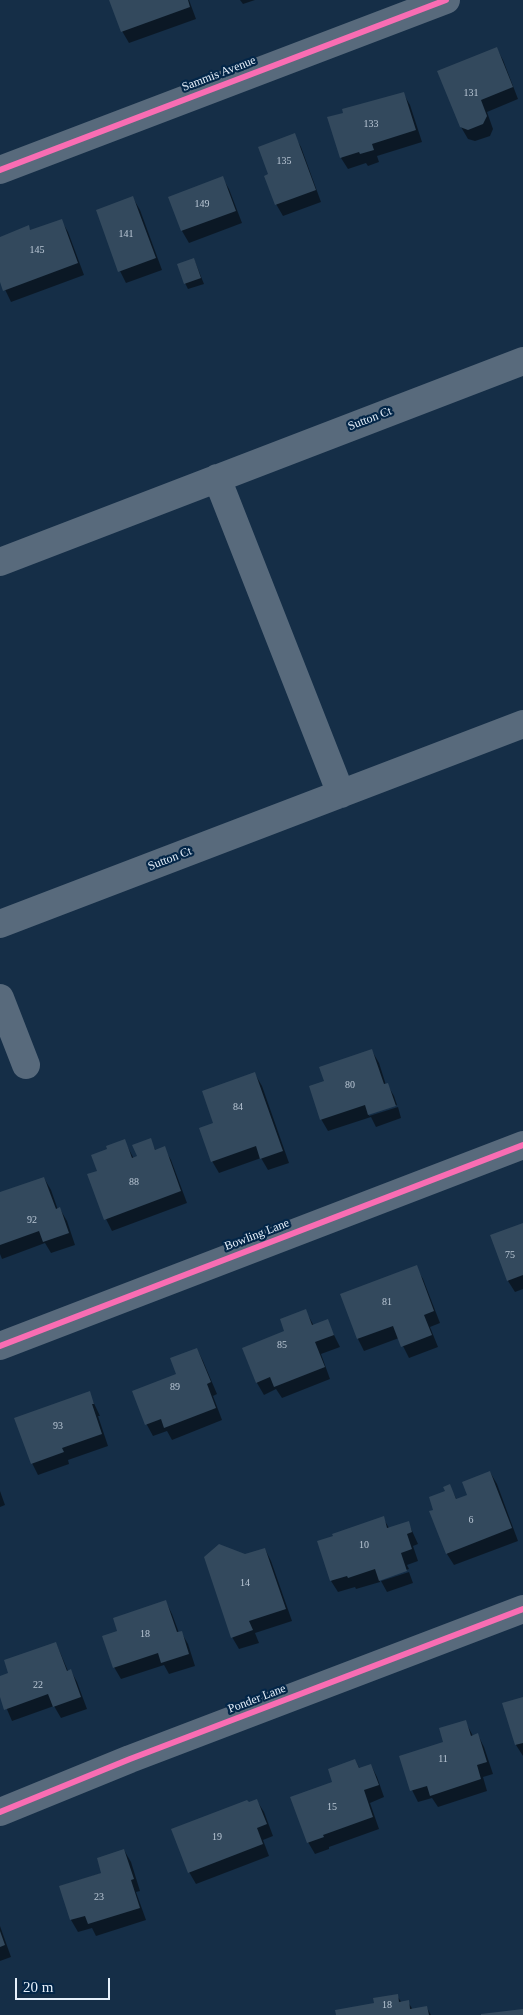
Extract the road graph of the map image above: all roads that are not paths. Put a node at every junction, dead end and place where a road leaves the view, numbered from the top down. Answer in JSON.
{"nodes":[{"id":1,"x":446,"y":0,"type":"edge"},
{"id":2,"x":0,"y":170,"type":"edge"},
{"id":3,"x":523,"y":361,"type":"edge"},
{"id":4,"x":217,"y":478,"type":"junction"},
{"id":5,"x":0,"y":562,"type":"edge"},
{"id":6,"x":523,"y":724,"type":"edge"},
{"id":7,"x":341,"y":794,"type":"junction"},
{"id":8,"x":0,"y":924,"type":"edge"},
{"id":9,"x":0,"y":998,"type":"edge"},
{"id":10,"x":26,"y":1065,"type":"dead end"},
{"id":11,"x":523,"y":1145,"type":"edge"},
{"id":12,"x":0,"y":1346,"type":"edge"},
{"id":13,"x":523,"y":1609,"type":"edge"},
{"id":14,"x":0,"y":1812,"type":"edge"}],
"edges":[{"from":1,"to":2,"type":"street","name":"Sammis Avenue"},
{"from":3,"to":4,"type":"street","name":"Sutton Ct"},
{"from":4,"to":5,"type":"street","name":"Sutton Ct"},
{"from":4,"to":7,"type":"street"},
{"from":6,"to":7,"type":"street","name":"Sutton Ct"},
{"from":7,"to":8,"type":"street","name":"Sutton Ct"},
{"from":9,"to":10,"type":"street"},
{"from":11,"to":12,"type":"street","name":"Bowling Lane"},
{"from":13,"to":14,"type":"street","name":"Ponder Lane"}]}
